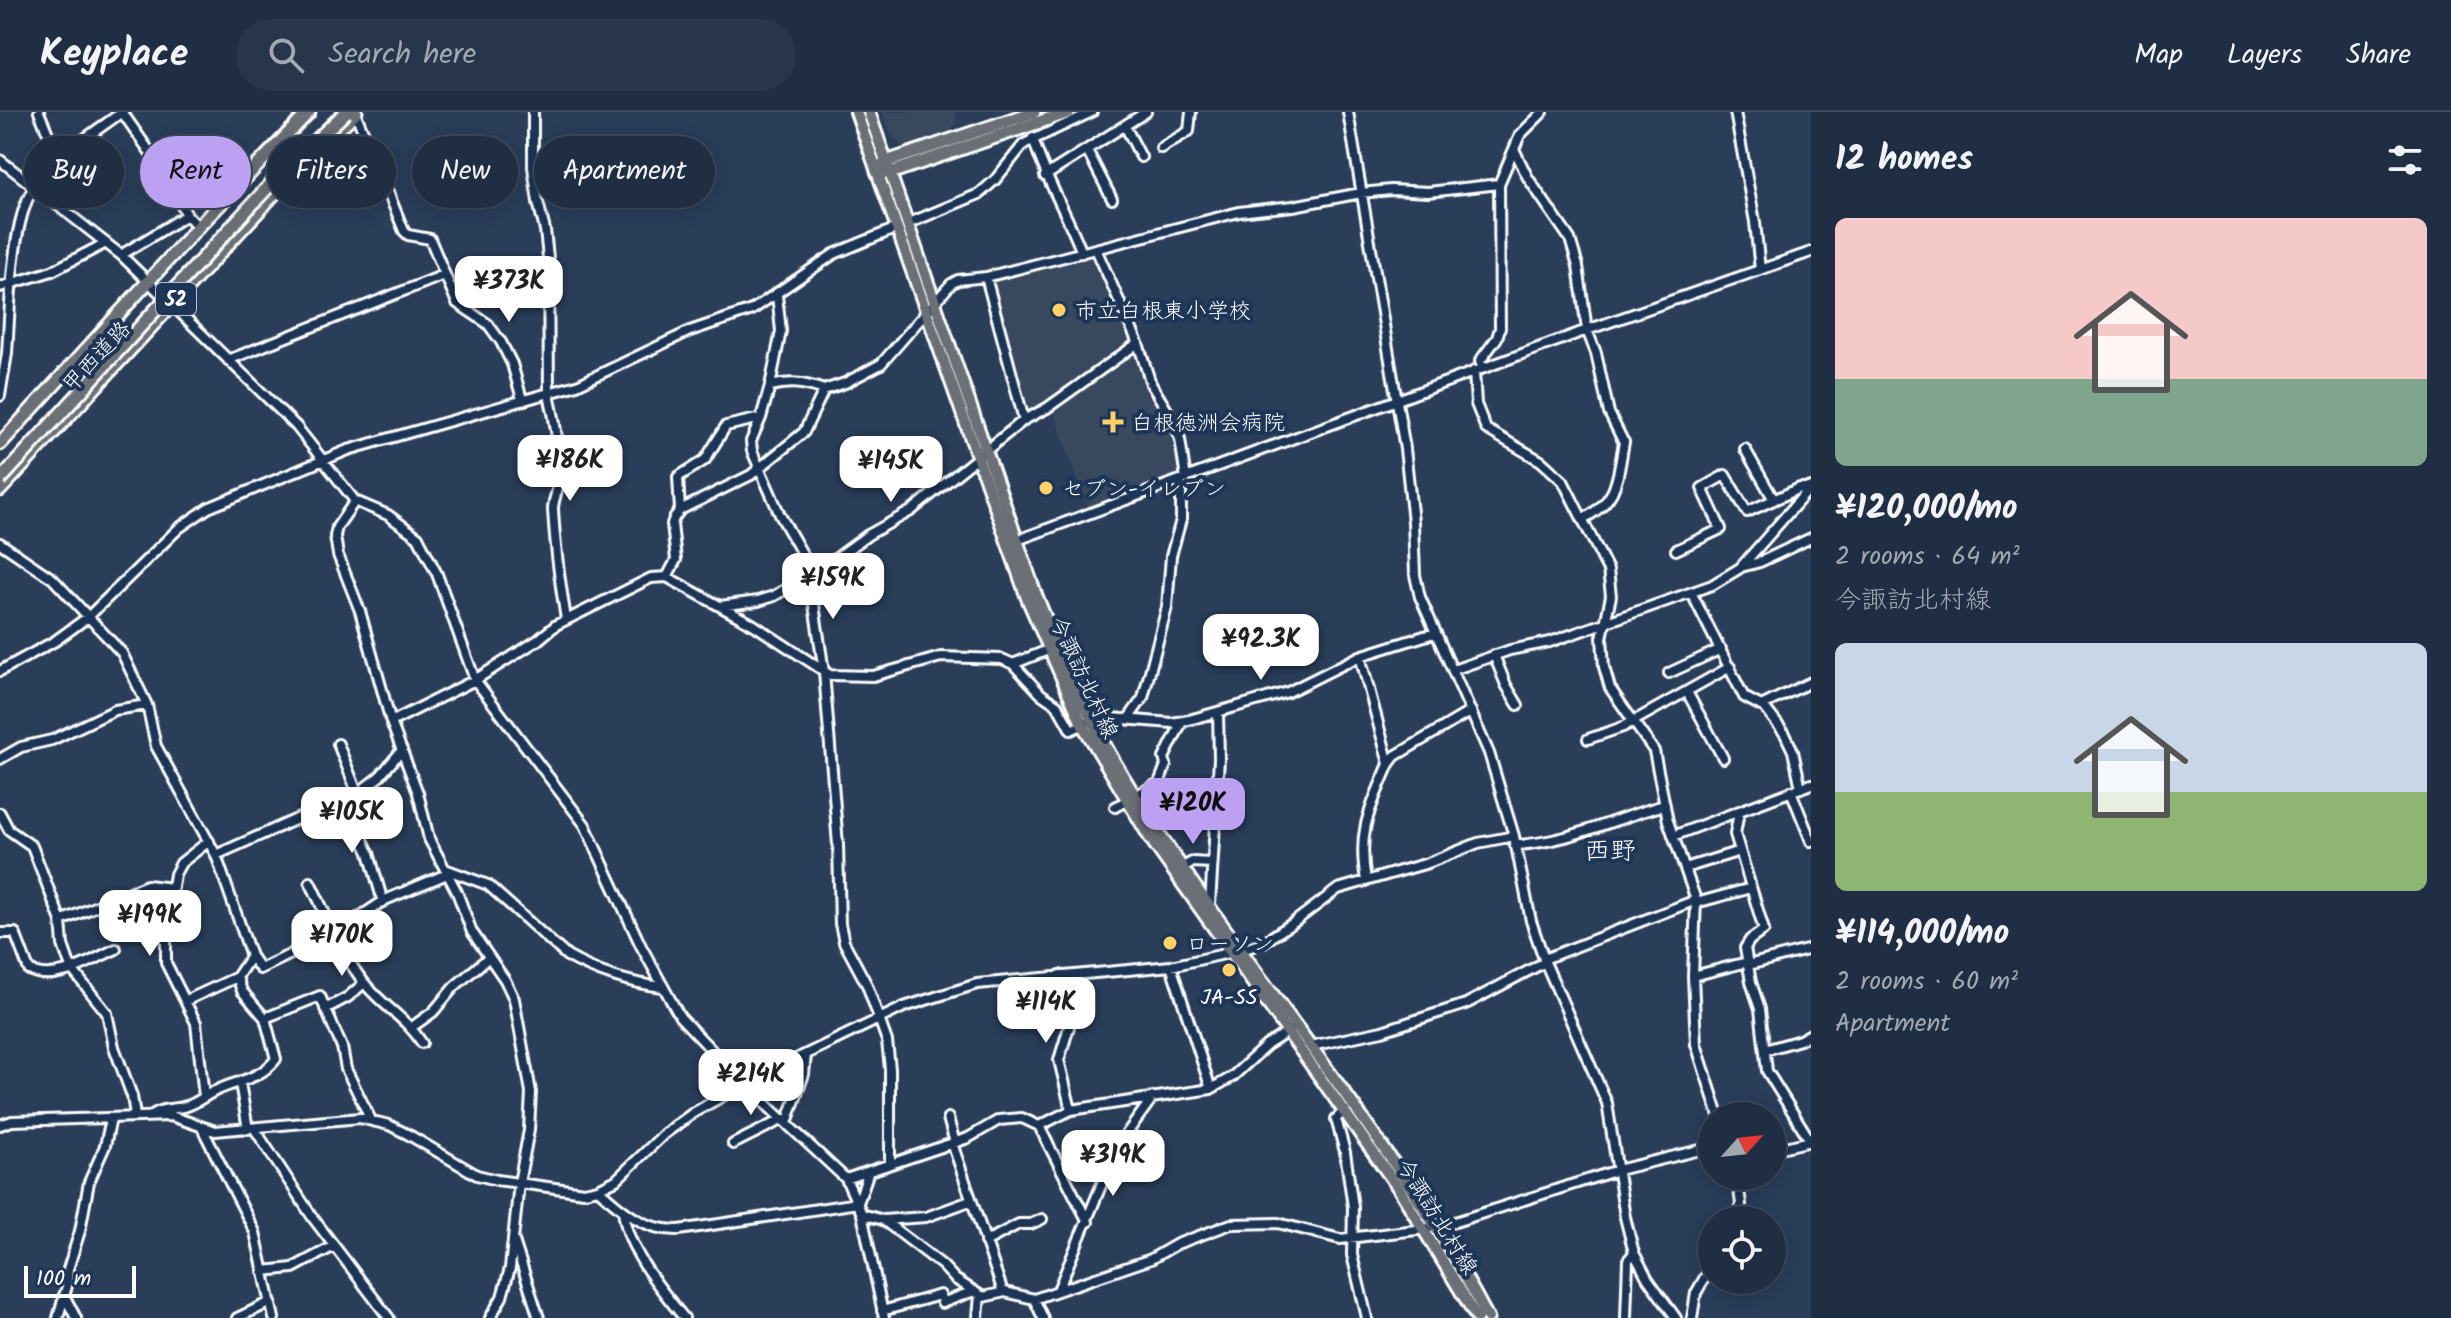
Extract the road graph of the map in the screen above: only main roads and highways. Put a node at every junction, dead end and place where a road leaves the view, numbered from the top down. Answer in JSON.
{"nodes":[{"id":1,"x":309,"y":112,"type":"edge"},
{"id":2,"x":337,"y":112,"type":"edge"},
{"id":3,"x":346,"y":112,"type":"edge"},
{"id":4,"x":355,"y":112,"type":"edge"},
{"id":5,"x":856,"y":112,"type":"edge"},
{"id":6,"x":869,"y":112,"type":"edge"},
{"id":7,"x":1034,"y":112,"type":"edge"},
{"id":8,"x":1069,"y":112,"type":"edge"},
{"id":9,"x":884,"y":169,"type":"junction"},
{"id":10,"x":902,"y":226,"type":"junction"},
{"id":11,"x":0,"y":444,"type":"edge"},
{"id":12,"x":981,"y":454,"type":"junction"},
{"id":13,"x":0,"y":472,"type":"edge"},
{"id":14,"x":0,"y":480,"type":"edge"},
{"id":15,"x":0,"y":490,"type":"edge"},
{"id":16,"x":1012,"y":542,"type":"junction"},
{"id":17,"x":1087,"y":722,"type":"junction"},
{"id":18,"x":1130,"y":798,"type":"junction"},
{"id":19,"x":1237,"y":952,"type":"junction"},
{"id":20,"x":1292,"y":1029,"type":"junction"},
{"id":21,"x":1430,"y":1228,"type":"junction"},
{"id":22,"x":1477,"y":1318,"type":"edge"},
{"id":23,"x":1488,"y":1318,"type":"edge"}],
"edges":[{"from":1,"to":11,"type":"highway","name":"甲西道路","number":"52"},
{"from":2,"to":13,"type":"highway","bridge":true},
{"from":3,"to":14,"type":"highway","bridge":true},
{"from":4,"to":15,"type":"highway","name":"甲西道路","number":"52"},
{"from":5,"to":9,"type":"main road","name":"今諏訪北村線"},
{"from":6,"to":9,"type":"main road","name":"今諏訪北村線"},
{"from":7,"to":9,"type":"highway"},
{"from":8,"to":9,"type":"highway"},
{"from":9,"to":10,"type":"main road","name":"今諏訪北村線"},
{"from":10,"to":12,"type":"main road","name":"今諏訪北村線"},
{"from":10,"to":12,"type":"main road","name":"今諏訪北村線"},
{"from":12,"to":16,"type":"main road","name":"今諏訪北村線"},
{"from":16,"to":17,"type":"main road","name":"今諏訪北村線"},
{"from":16,"to":17,"type":"main road","name":"今諏訪北村線"},
{"from":17,"to":18,"type":"main road","name":"今諏訪北村線"},
{"from":18,"to":19,"type":"main road","name":"今諏訪北村線"},
{"from":18,"to":19,"type":"main road","name":"今諏訪北村線"},
{"from":19,"to":20,"type":"main road","name":"今諏訪北村線"},
{"from":20,"to":21,"type":"main road","name":"今諏訪北村線"},
{"from":20,"to":21,"type":"main road","name":"今諏訪北村線"},
{"from":21,"to":22,"type":"main road","name":"今諏訪北村線"},
{"from":21,"to":23,"type":"main road","name":"今諏訪北村線"}]}
